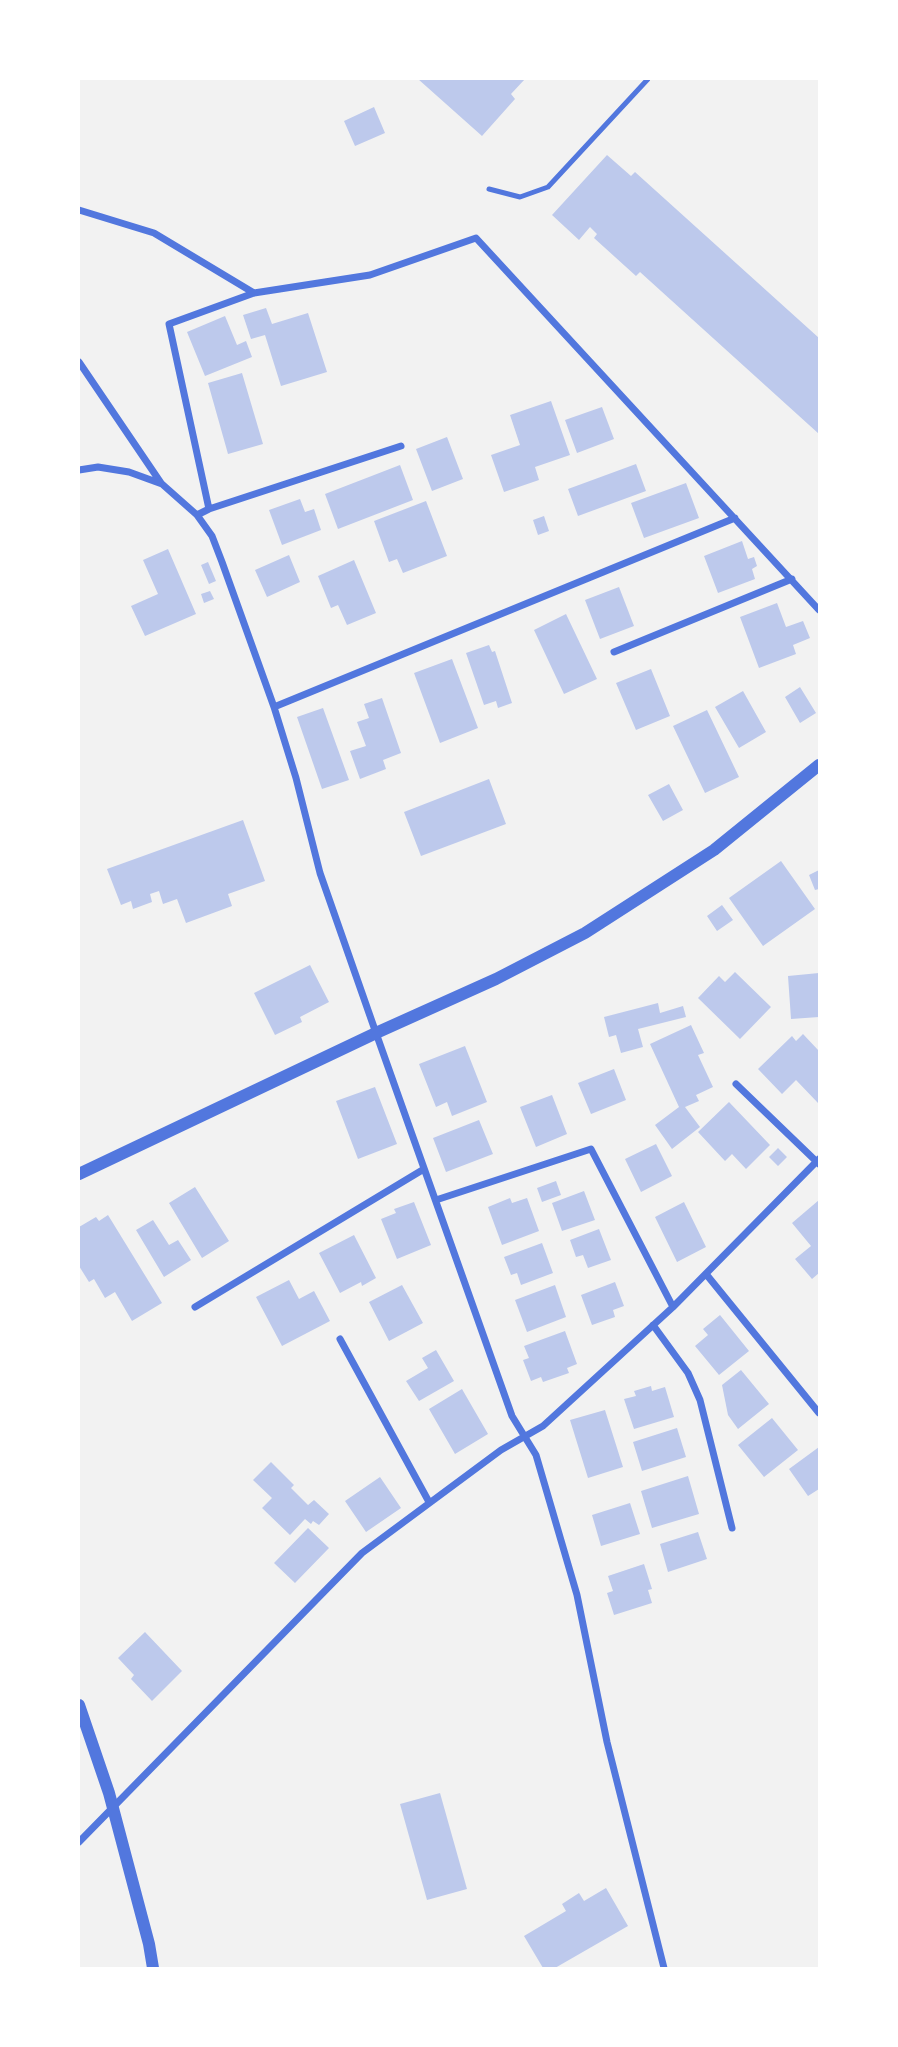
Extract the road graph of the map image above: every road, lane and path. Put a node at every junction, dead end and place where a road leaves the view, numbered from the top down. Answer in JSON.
{"nodes":[{"id":1,"x":648,"y":79,"type":"edge"},
{"id":2,"x":489,"y":189,"type":"dead end"},
{"id":3,"x":79,"y":210,"type":"edge"},
{"id":4,"x":254,"y":293,"type":"junction"},
{"id":5,"x":79,"y":362,"type":"edge"},
{"id":6,"x":401,"y":446,"type":"dead end"},
{"id":7,"x":79,"y":470,"type":"edge"},
{"id":8,"x":162,"y":484,"type":"junction"},
{"id":9,"x":209,"y":509,"type":"junction"},
{"id":10,"x":197,"y":515,"type":"junction"},
{"id":11,"x":735,"y":518,"type":"junction"},
{"id":12,"x":792,"y":579,"type":"junction"},
{"id":13,"x":819,"y":610,"type":"edge"},
{"id":14,"x":614,"y":652,"type":"dead end"},
{"id":15,"x":274,"y":707,"type":"junction"},
{"id":16,"x":819,"y":765,"type":"edge"},
{"id":17,"x":376,"y":1033,"type":"junction"},
{"id":18,"x":736,"y":1084,"type":"dead end"},
{"id":19,"x":818,"y":1162,"type":"edge"},
{"id":20,"x":424,"y":1169,"type":"junction"},
{"id":21,"x":79,"y":1174,"type":"edge"},
{"id":22,"x":436,"y":1200,"type":"junction"},
{"id":23,"x":706,"y":1274,"type":"junction"},
{"id":24,"x":195,"y":1307,"type":"dead end"},
{"id":25,"x":673,"y":1307,"type":"junction"},
{"id":26,"x":653,"y":1325,"type":"junction"},
{"id":27,"x":340,"y":1339,"type":"dead end"},
{"id":28,"x":819,"y":1413,"type":"edge"},
{"id":29,"x":524,"y":1437,"type":"junction"},
{"id":30,"x":429,"y":1502,"type":"junction"},
{"id":31,"x":732,"y":1528,"type":"dead end"},
{"id":32,"x":79,"y":1705,"type":"edge"},
{"id":33,"x":79,"y":1842,"type":"edge"},
{"id":34,"x":153,"y":1968,"type":"edge"},
{"id":35,"x":664,"y":1968,"type":"edge"}],
"edges":[{"from":1,"to":2,"type":"lane"},
{"from":3,"to":4,"type":"street"},
{"from":4,"to":9,"type":"street"},
{"from":4,"to":11,"type":"street"},
{"from":5,"to":8,"type":"street"},
{"from":6,"to":9,"type":"street"},
{"from":7,"to":8,"type":"street"},
{"from":8,"to":10,"type":"street"},
{"from":9,"to":10,"type":"street"},
{"from":10,"to":15,"type":"street"},
{"from":11,"to":12,"type":"street"},
{"from":11,"to":15,"type":"street"},
{"from":12,"to":13,"type":"street"},
{"from":12,"to":14,"type":"street"},
{"from":15,"to":17,"type":"street"},
{"from":16,"to":17,"type":"street"},
{"from":17,"to":20,"type":"street"},
{"from":17,"to":21,"type":"street"},
{"from":18,"to":19,"type":"street"},
{"from":19,"to":23,"type":"street"},
{"from":20,"to":22,"type":"street"},
{"from":20,"to":24,"type":"street"},
{"from":22,"to":25,"type":"street"},
{"from":22,"to":29,"type":"street"},
{"from":23,"to":25,"type":"street"},
{"from":23,"to":28,"type":"street"},
{"from":25,"to":26,"type":"street"},
{"from":26,"to":29,"type":"street"},
{"from":26,"to":31,"type":"street"},
{"from":27,"to":30,"type":"street"},
{"from":29,"to":30,"type":"street"},
{"from":29,"to":35,"type":"street"},
{"from":30,"to":33,"type":"street"},
{"from":32,"to":34,"type":"street"}]}
